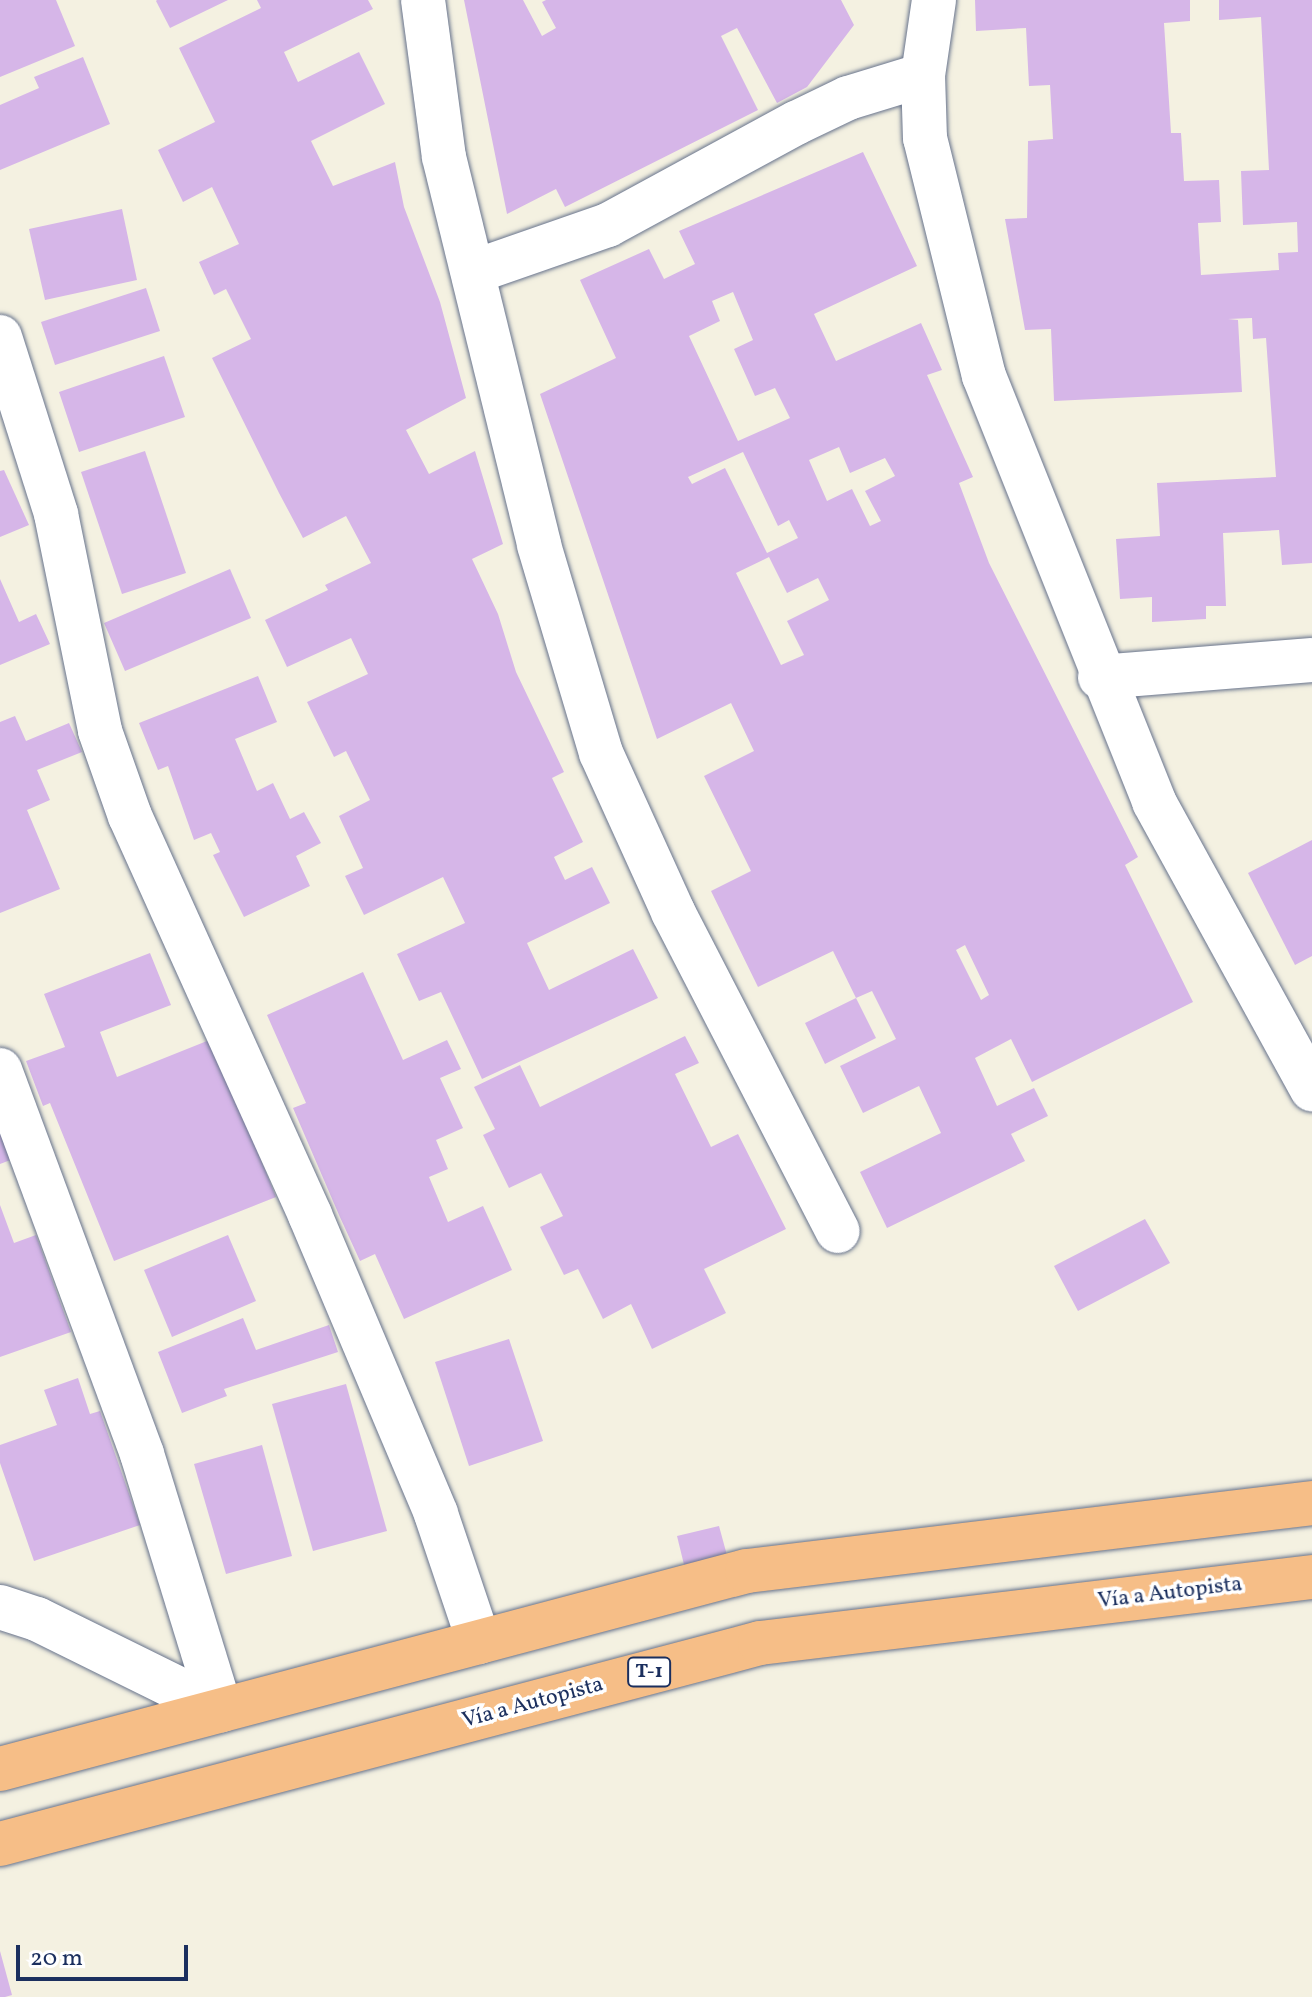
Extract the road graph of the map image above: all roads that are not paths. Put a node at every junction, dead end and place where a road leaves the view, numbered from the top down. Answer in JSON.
{"nodes":[{"id":1,"x":423,"y":0,"type":"edge"},
{"id":2,"x":934,"y":0,"type":"edge"},
{"id":3,"x":923,"y":75,"type":"junction"},
{"id":4,"x":473,"y":272,"type":"junction"},
{"id":5,"x":0,"y":337,"type":"edge"},
{"id":6,"x":1312,"y":660,"type":"edge"},
{"id":7,"x":1100,"y":677,"type":"junction"},
{"id":8,"x":0,"y":1070,"type":"edge"},
{"id":9,"x":1312,"y":1089,"type":"edge"},
{"id":10,"x":838,"y":1231,"type":"dead end"},
{"id":11,"x":1312,"y":1503,"type":"edge"},
{"id":12,"x":1312,"y":1577,"type":"edge"},
{"id":13,"x":0,"y":1607,"type":"edge"},
{"id":14,"x":479,"y":1642,"type":"junction"},
{"id":15,"x":221,"y":1710,"type":"junction"},
{"id":16,"x":0,"y":1769,"type":"edge"},
{"id":17,"x":0,"y":1844,"type":"edge"}],
"edges":[{"from":1,"to":4,"type":"street"},
{"from":2,"to":3,"type":"street"},
{"from":3,"to":4,"type":"street"},
{"from":3,"to":7,"type":"street"},
{"from":4,"to":10,"type":"street"},
{"from":5,"to":14,"type":"street"},
{"from":6,"to":7,"type":"street"},
{"from":7,"to":9,"type":"street"},
{"from":8,"to":15,"type":"street"},
{"from":11,"to":14,"type":"highway"},
{"from":12,"to":17,"type":"highway","name":"Vía a Autopista","number":"T-1"},
{"from":13,"to":15,"type":"street"},
{"from":14,"to":15,"type":"highway"},
{"from":15,"to":16,"type":"highway"}]}
